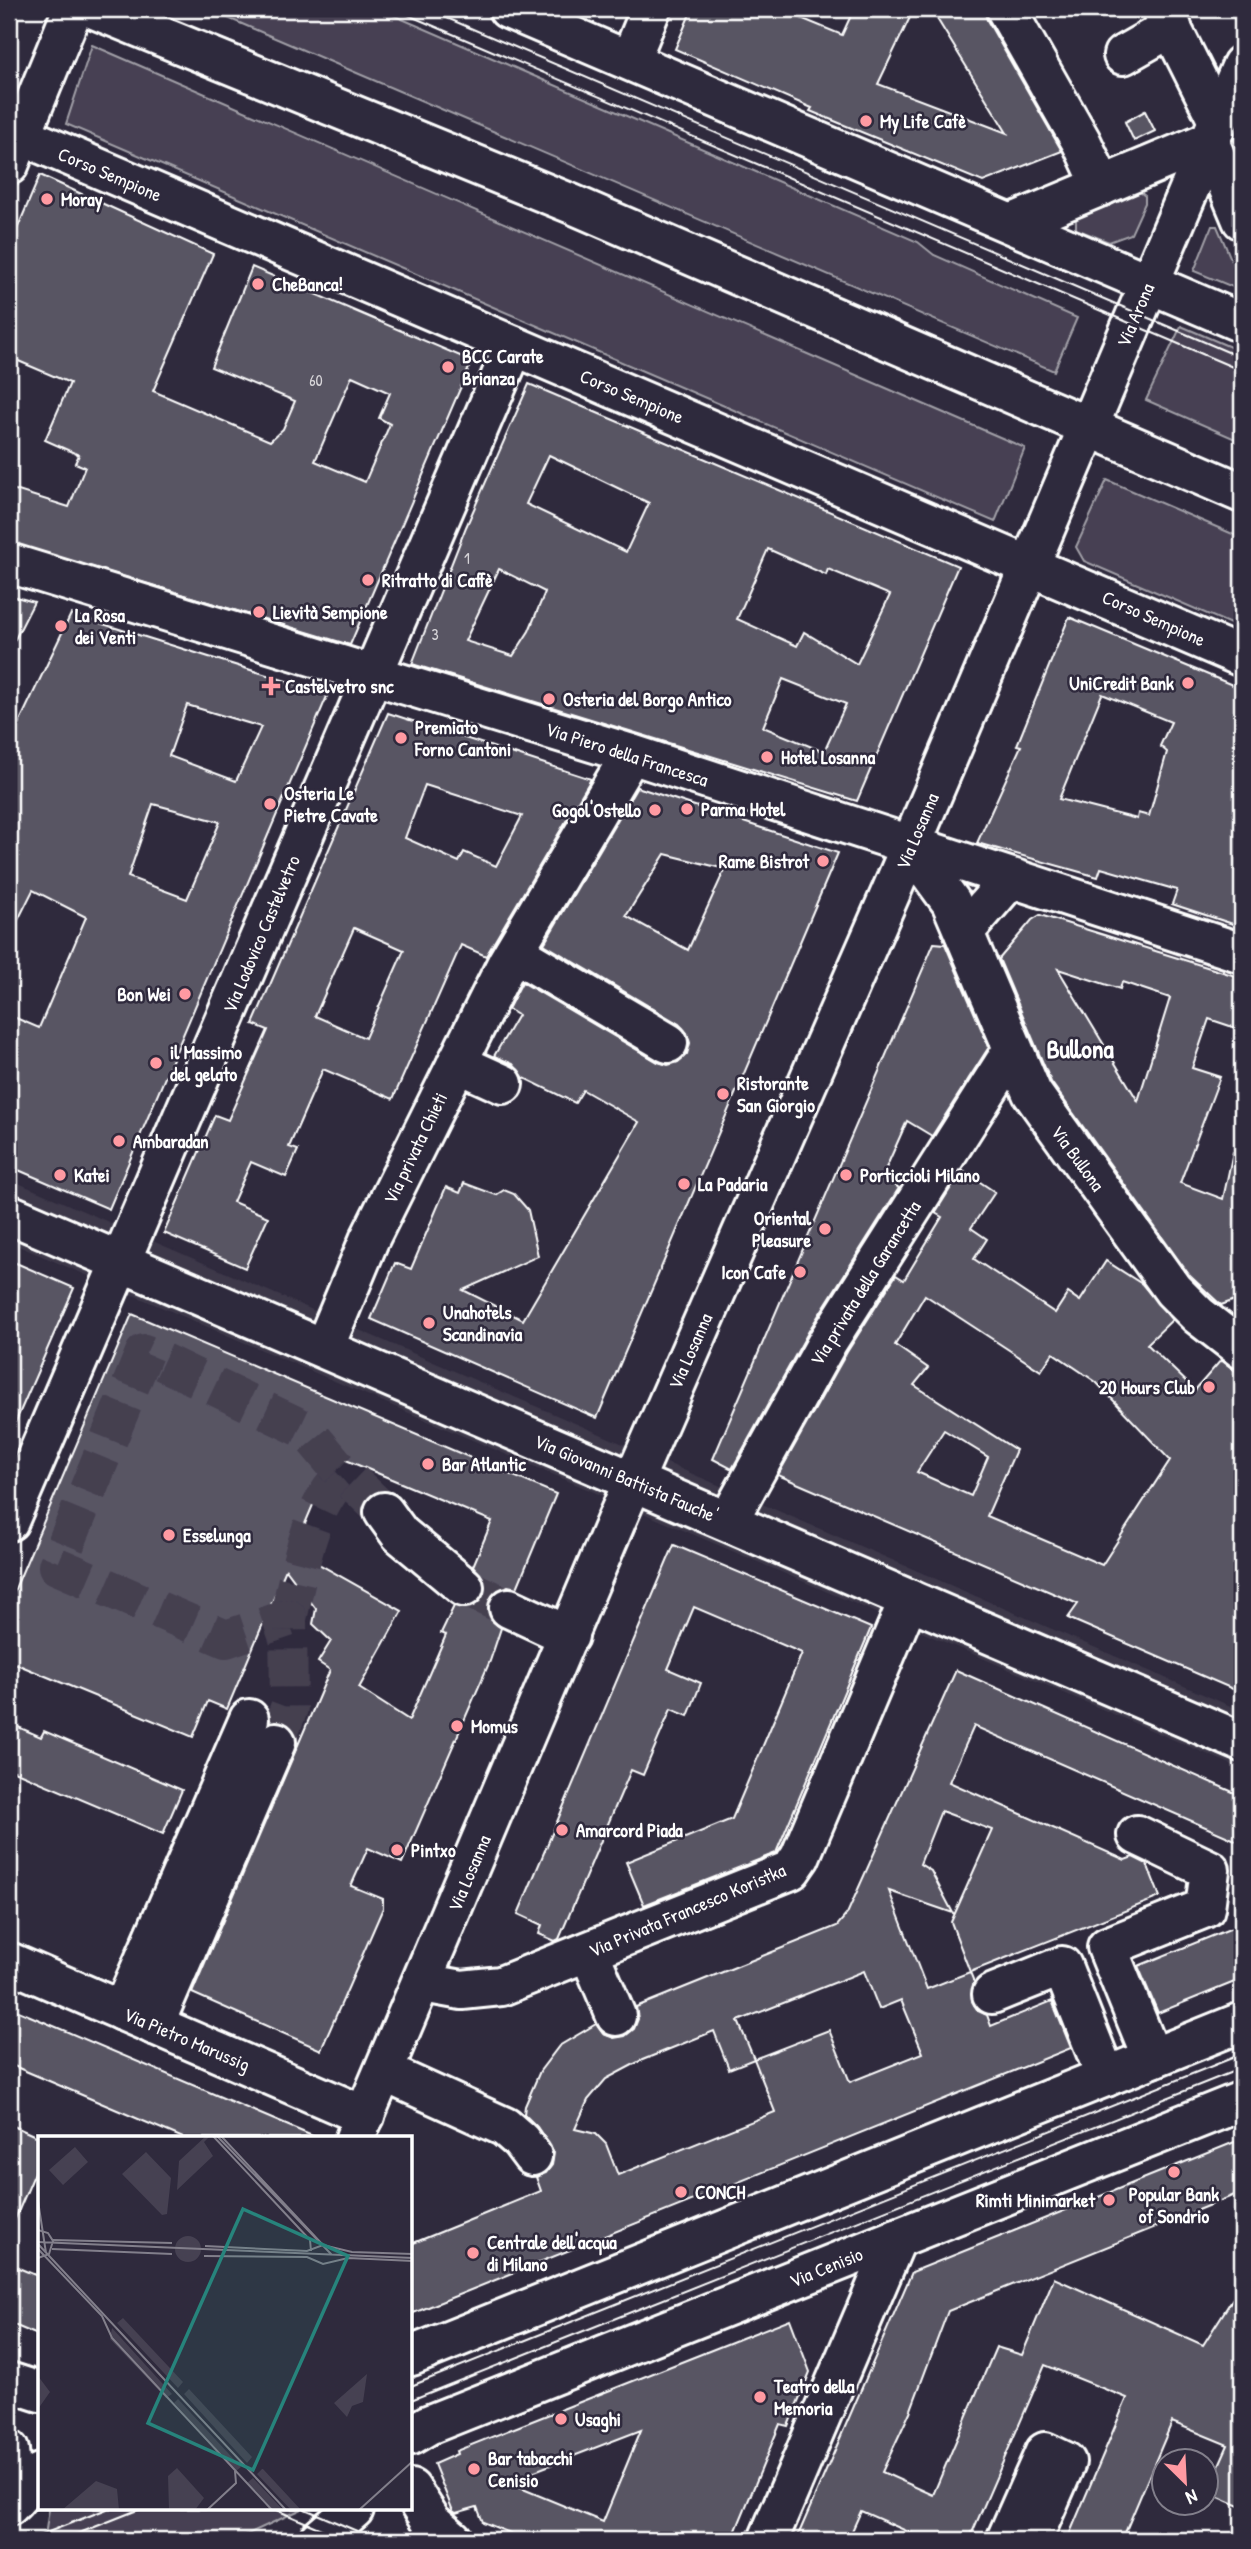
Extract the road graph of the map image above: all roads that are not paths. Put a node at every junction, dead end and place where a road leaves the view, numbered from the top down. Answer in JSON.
{"nodes":[{"id":1,"x":73,"y":9,"type":"edge"},
{"id":2,"x":94,"y":9,"type":"edge"},
{"id":3,"x":508,"y":9,"type":"edge"},
{"id":4,"x":651,"y":9,"type":"edge"},
{"id":5,"x":1006,"y":9,"type":"edge"},
{"id":6,"x":1167,"y":18,"type":"edge"},
{"id":7,"x":1123,"y":55,"type":"dead end"},
{"id":8,"x":630,"y":60,"type":"junction"},
{"id":9,"x":1242,"y":65,"type":"edge"},
{"id":10,"x":1214,"y":131,"type":"junction"},
{"id":11,"x":13,"y":144,"type":"edge"},
{"id":12,"x":1102,"y":186,"type":"junction"},
{"id":13,"x":1242,"y":220,"type":"edge"},
{"id":14,"x":1013,"y":223,"type":"junction"},
{"id":15,"x":1149,"y":283,"type":"junction"},
{"id":16,"x":1242,"y":323,"type":"edge"},
{"id":17,"x":514,"y":346,"type":"junction"},
{"id":18,"x":1086,"y":428,"type":"junction"},
{"id":19,"x":1242,"y":493,"type":"edge"},
{"id":20,"x":9,"y":563,"type":"edge"},
{"id":21,"x":1030,"y":566,"type":"junction"},
{"id":22,"x":1242,"y":657,"type":"edge"},
{"id":23,"x":373,"y":677,"type":"junction"},
{"id":24,"x":631,"y":754,"type":"junction"},
{"id":25,"x":910,"y":846,"type":"junction"},
{"id":26,"x":1010,"y":879,"type":"junction"},
{"id":27,"x":964,"y":932,"type":"junction"},
{"id":28,"x":514,"y":952,"type":"junction"},
{"id":29,"x":1242,"y":953,"type":"edge"},
{"id":30,"x":668,"y":1043,"type":"dead end"},
{"id":31,"x":1013,"y":1051,"type":"junction"},
{"id":32,"x":457,"y":1063,"type":"junction"},
{"id":33,"x":503,"y":1084,"type":"dead end"},
{"id":34,"x":9,"y":1214,"type":"edge"},
{"id":35,"x":120,"y":1261,"type":"junction"},
{"id":36,"x":1237,"y":1339,"type":"edge"},
{"id":37,"x":324,"y":1348,"type":"junction"},
{"id":38,"x":634,"y":1481,"type":"junction"},
{"id":39,"x":384,"y":1512,"type":"tunnel mouth"},
{"id":40,"x":9,"y":1521,"type":"edge"},
{"id":41,"x":728,"y":1521,"type":"junction"},
{"id":42,"x":464,"y":1587,"type":"tunnel mouth"},
{"id":43,"x":909,"y":1600,"type":"junction"},
{"id":44,"x":509,"y":1608,"type":"tunnel mouth"},
{"id":45,"x":569,"y":1636,"type":"junction"},
{"id":46,"x":262,"y":1730,"type":"tunnel mouth"},
{"id":47,"x":1242,"y":1742,"type":"edge"},
{"id":48,"x":1137,"y":1835,"type":"dead end"},
{"id":49,"x":589,"y":1952,"type":"junction"},
{"id":50,"x":9,"y":1962,"type":"edge"},
{"id":51,"x":1087,"y":1965,"type":"dead end"},
{"id":52,"x":423,"y":1983,"type":"junction"},
{"id":53,"x":992,"y":1994,"type":"dead end"},
{"id":54,"x":616,"y":2015,"type":"dead end"},
{"id":55,"x":138,"y":2018,"type":"junction"},
{"id":56,"x":1242,"y":2022,"type":"edge"},
{"id":57,"x":1129,"y":2067,"type":"junction"},
{"id":58,"x":1242,"y":2101,"type":"edge"},
{"id":59,"x":370,"y":2104,"type":"edge"},
{"id":60,"x":518,"y":2150,"type":"dead end"},
{"id":61,"x":897,"y":2238,"type":"junction"},
{"id":62,"x":413,"y":2355,"type":"edge"},
{"id":63,"x":9,"y":2382,"type":"edge"},
{"id":64,"x":38,"y":2391,"type":"edge"},
{"id":65,"x":413,"y":2434,"type":"edge"},
{"id":66,"x":9,"y":2450,"type":"edge"},
{"id":67,"x":38,"y":2475,"type":"edge"},
{"id":68,"x":413,"y":2492,"type":"edge"},
{"id":69,"x":12,"y":2504,"type":"edge"},
{"id":70,"x":353,"y":2510,"type":"edge"},
{"id":71,"x":318,"y":2540,"type":"edge"},
{"id":72,"x":453,"y":2540,"type":"edge"},
{"id":73,"x":768,"y":2540,"type":"edge"},
{"id":74,"x":1006,"y":2540,"type":"edge"},
{"id":75,"x":1032,"y":2540,"type":"edge"}],
"edges":[{"from":1,"to":11,"type":"street","name":"Corso Sempione"},
{"from":2,"to":18,"type":"street"},
{"from":3,"to":8,"type":"street"},
{"from":4,"to":8,"type":"street"},
{"from":5,"to":12,"type":"street"},
{"from":6,"to":7,"type":"street"},
{"from":6,"to":10,"type":"street"},
{"from":8,"to":14,"type":"street"},
{"from":9,"to":10,"type":"street","name":"Via Arona"},
{"from":10,"to":12,"type":"street"},
{"from":10,"to":13,"type":"street"},
{"from":10,"to":15,"type":"street","name":"Via Arona"},
{"from":11,"to":17,"type":"street","name":"Corso Sempione"},
{"from":12,"to":14,"type":"street"},
{"from":14,"to":15,"type":"street"},
{"from":15,"to":16,"type":"street"},
{"from":15,"to":18,"type":"street","name":"Via Arona"},
{"from":17,"to":21,"type":"street","name":"Corso Sempione"},
{"from":17,"to":23,"type":"street","name":"Via Lodovico Castelvetro"},
{"from":18,"to":19,"type":"street"},
{"from":18,"to":21,"type":"street","name":"Via Arona"},
{"from":20,"to":23,"type":"street","name":"Via Piero della Francesca"},
{"from":21,"to":22,"type":"street","name":"Corso Sempione"},
{"from":21,"to":25,"type":"street","name":"Via Losanna"},
{"from":23,"to":24,"type":"street","name":"Via Piero della Francesca"},
{"from":23,"to":35,"type":"street","name":"Via Lodovico Castelvetro"},
{"from":24,"to":25,"type":"street","name":"Via Piero della Francesca"},
{"from":24,"to":28,"type":"street","name":"Via privata Chieti"},
{"from":25,"to":26,"type":"street","name":"Via Piero della Francesca"},
{"from":25,"to":27,"type":"street","name":"Via Bullona"},
{"from":25,"to":38,"type":"street","name":"Via Losanna"},
{"from":26,"to":27,"type":"street"},
{"from":26,"to":29,"type":"street","name":"Via Piero della Francesca"},
{"from":27,"to":31,"type":"street","name":"Via Bullona"},
{"from":28,"to":30,"type":"street"},
{"from":28,"to":32,"type":"street","name":"Via privata Chieti"},
{"from":31,"to":36,"type":"street","name":"Via Bullona"},
{"from":31,"to":41,"type":"street","name":"Via privata della Garancetta"},
{"from":32,"to":33,"type":"street"},
{"from":32,"to":37,"type":"street","name":"Via privata Chieti"},
{"from":34,"to":35,"type":"street","name":"Via Giovanni Battista Fauche'"},
{"from":35,"to":37,"type":"street","name":"Via Giovanni Battista Fauche'"},
{"from":35,"to":40,"type":"street","name":"Via Lodovico Castelvetro"},
{"from":37,"to":38,"type":"street","name":"Via Giovanni Battista Fauche'"},
{"from":38,"to":41,"type":"street","name":"Via Giovanni Battista Fauche'"},
{"from":38,"to":45,"type":"street","name":"Via Losanna"},
{"from":39,"to":42,"type":"street"},
{"from":41,"to":43,"type":"street","name":"Via Giovanni Battista Fauche'"},
{"from":43,"to":47,"type":"street","name":"Via Giovanni Battista Fauche'"},
{"from":43,"to":49,"type":"street","name":"Via Privata Francesco Koristka"},
{"from":44,"to":45,"type":"street"},
{"from":45,"to":52,"type":"street","name":"Via Losanna"},
{"from":46,"to":55,"type":"street"},
{"from":48,"to":57,"type":"street"},
{"from":49,"to":52,"type":"street","name":"Via Privata Francesco Koristka"},
{"from":49,"to":54,"type":"street"},
{"from":50,"to":55,"type":"street","name":"Via Pietro Marussig"},
{"from":51,"to":57,"type":"street"},
{"from":52,"to":59,"type":"street","name":"Via Losanna"},
{"from":53,"to":57,"type":"street"},
{"from":55,"to":59,"type":"street","name":"Via Pietro Marussig"},
{"from":56,"to":57,"type":"street"},
{"from":57,"to":62,"type":"street"},
{"from":58,"to":61,"type":"street","name":"Via Cenisio"},
{"from":59,"to":60,"type":"street","name":"Via Pietro Marussig"},
{"from":61,"to":65,"type":"street","name":"Via Cenisio"},
{"from":61,"to":73,"type":"street"},
{"from":63,"to":64,"type":"street"},
{"from":66,"to":69,"type":"street"},
{"from":67,"to":69,"type":"street"},
{"from":68,"to":72,"type":"street"},
{"from":70,"to":71,"type":"street"},
{"from":74,"to":75,"type":"street"}]}
